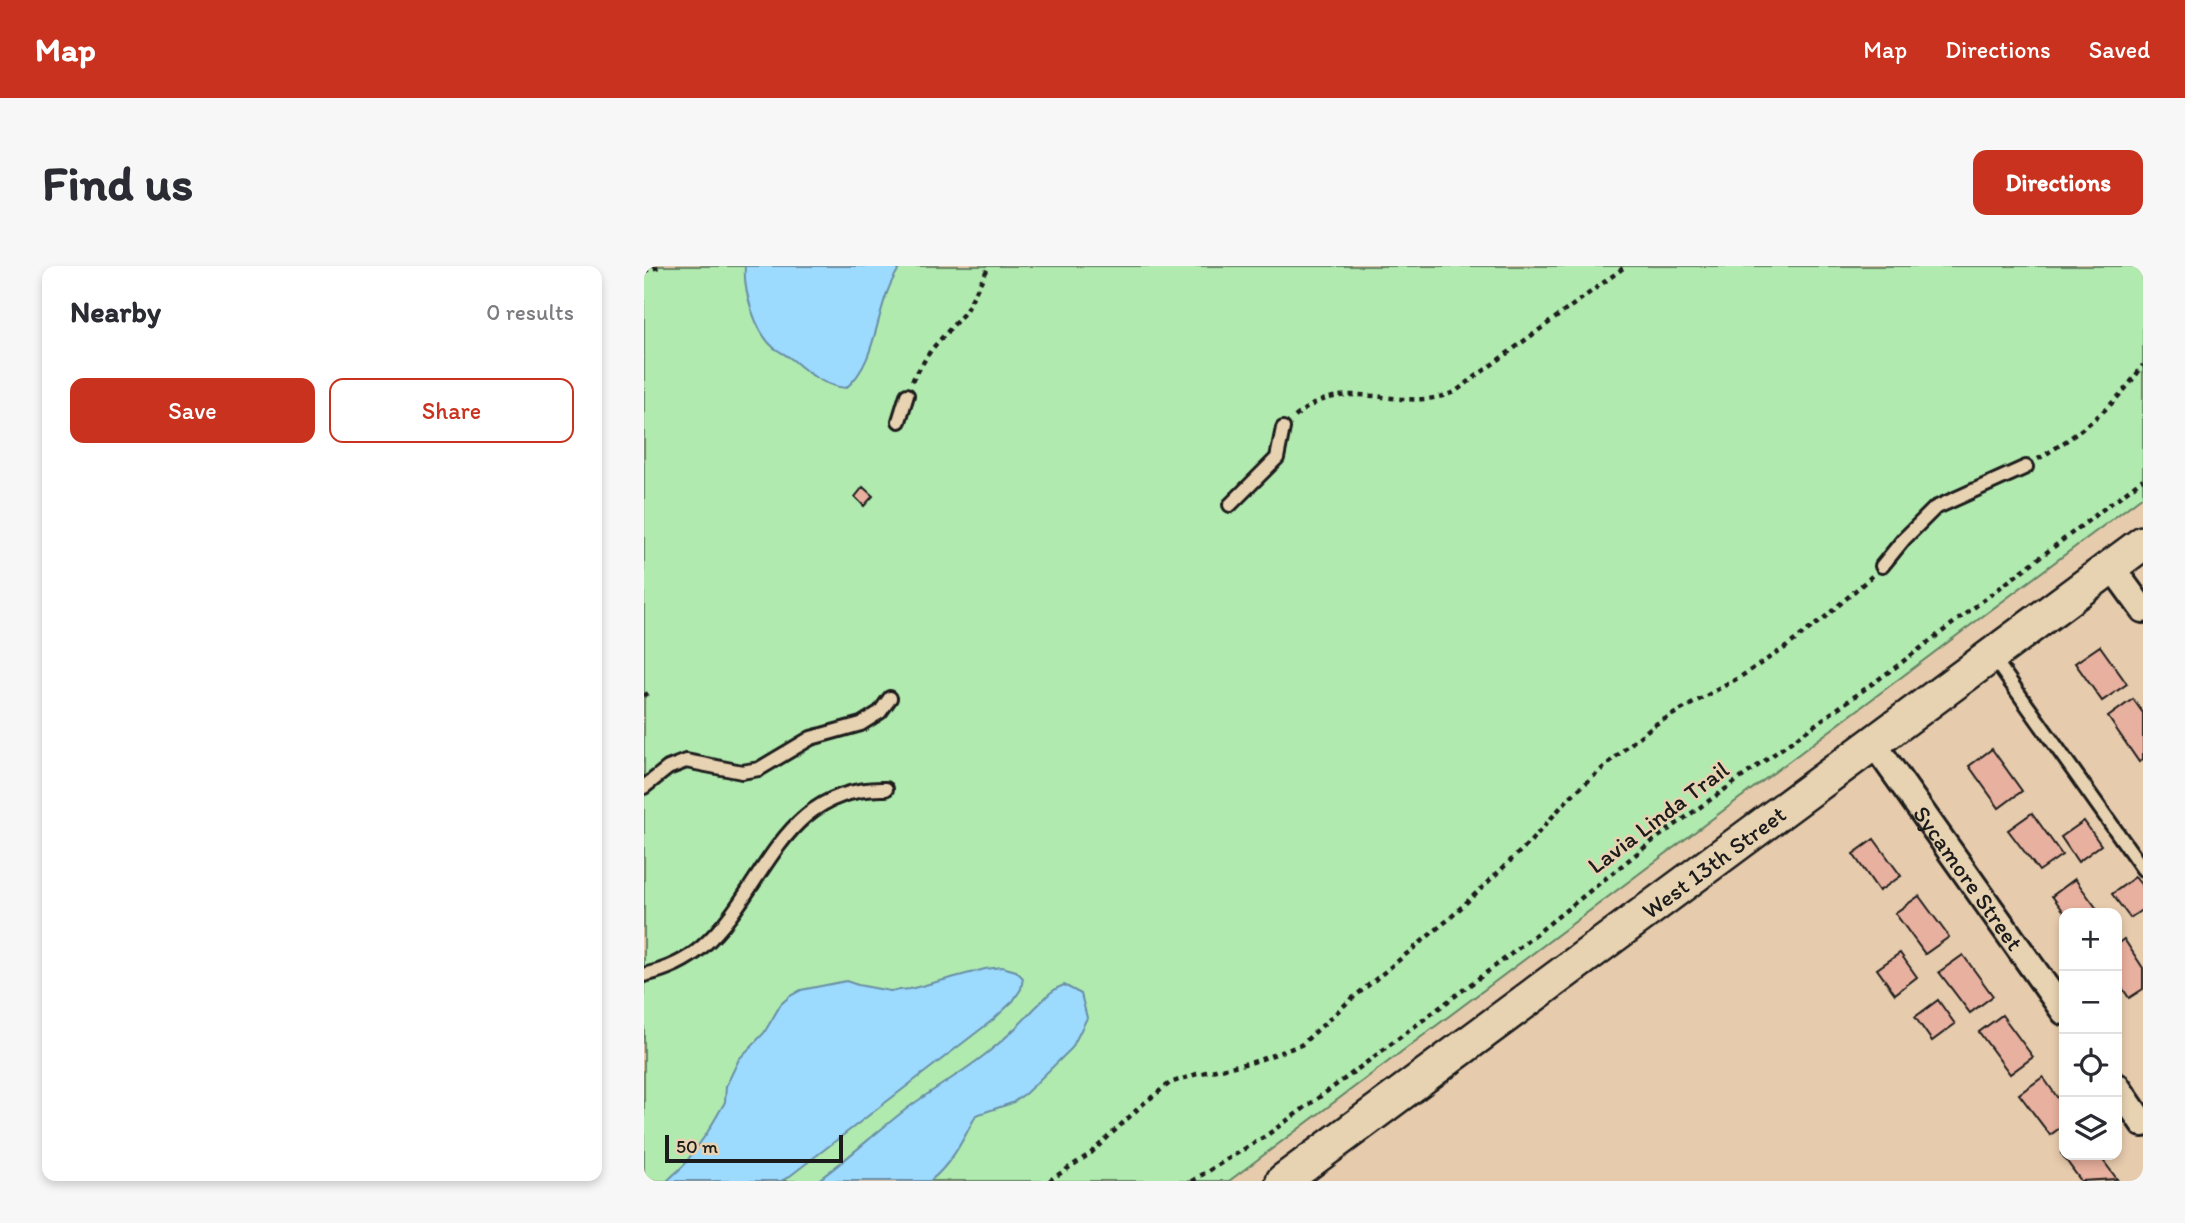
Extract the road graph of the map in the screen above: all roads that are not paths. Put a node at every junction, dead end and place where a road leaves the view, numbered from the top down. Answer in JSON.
{"nodes":[{"id":1,"x":907,"y":395,"type":"road end"},
{"id":2,"x":899,"y":421,"type":"dead end"},
{"id":3,"x":1283,"y":428,"type":"road end"},
{"id":4,"x":2026,"y":467,"type":"road end"},
{"id":5,"x":1230,"y":505,"type":"dead end"},
{"id":6,"x":2143,"y":542,"type":"edge"},
{"id":7,"x":1882,"y":566,"type":"road end"},
{"id":8,"x":2111,"y":566,"type":"junction"},
{"id":9,"x":2143,"y":610,"type":"edge"},
{"id":10,"x":1992,"y":656,"type":"junction"},
{"id":11,"x":890,"y":698,"type":"dead end"},
{"id":12,"x":1874,"y":744,"type":"junction"},
{"id":13,"x":644,"y":787,"type":"edge"},
{"id":14,"x":886,"y":789,"type":"dead end"},
{"id":15,"x":2143,"y":869,"type":"edge"},
{"id":16,"x":644,"y":975,"type":"edge"},
{"id":17,"x":2059,"y":1005,"type":"edge"},
{"id":18,"x":2122,"y":1093,"type":"edge"},
{"id":19,"x":2143,"y":1124,"type":"edge"},
{"id":20,"x":1283,"y":1181,"type":"edge"}],
"edges":[{"from":1,"to":2,"type":"lane"},
{"from":3,"to":5,"type":"lane"},
{"from":4,"to":7,"type":"lane"},
{"from":6,"to":8,"type":"main road","name":"West 13th Street"},
{"from":8,"to":9,"type":"street"},
{"from":8,"to":10,"type":"main road","name":"West 13th Street"},
{"from":10,"to":12,"type":"main road","name":"West 13th Street"},
{"from":10,"to":15,"type":"lane"},
{"from":11,"to":13,"type":"lane"},
{"from":12,"to":17,"type":"street","name":"Sycamore Street"},
{"from":12,"to":20,"type":"main road","name":"West 13th Street"},
{"from":14,"to":16,"type":"lane"},
{"from":18,"to":19,"type":"street"}]}
